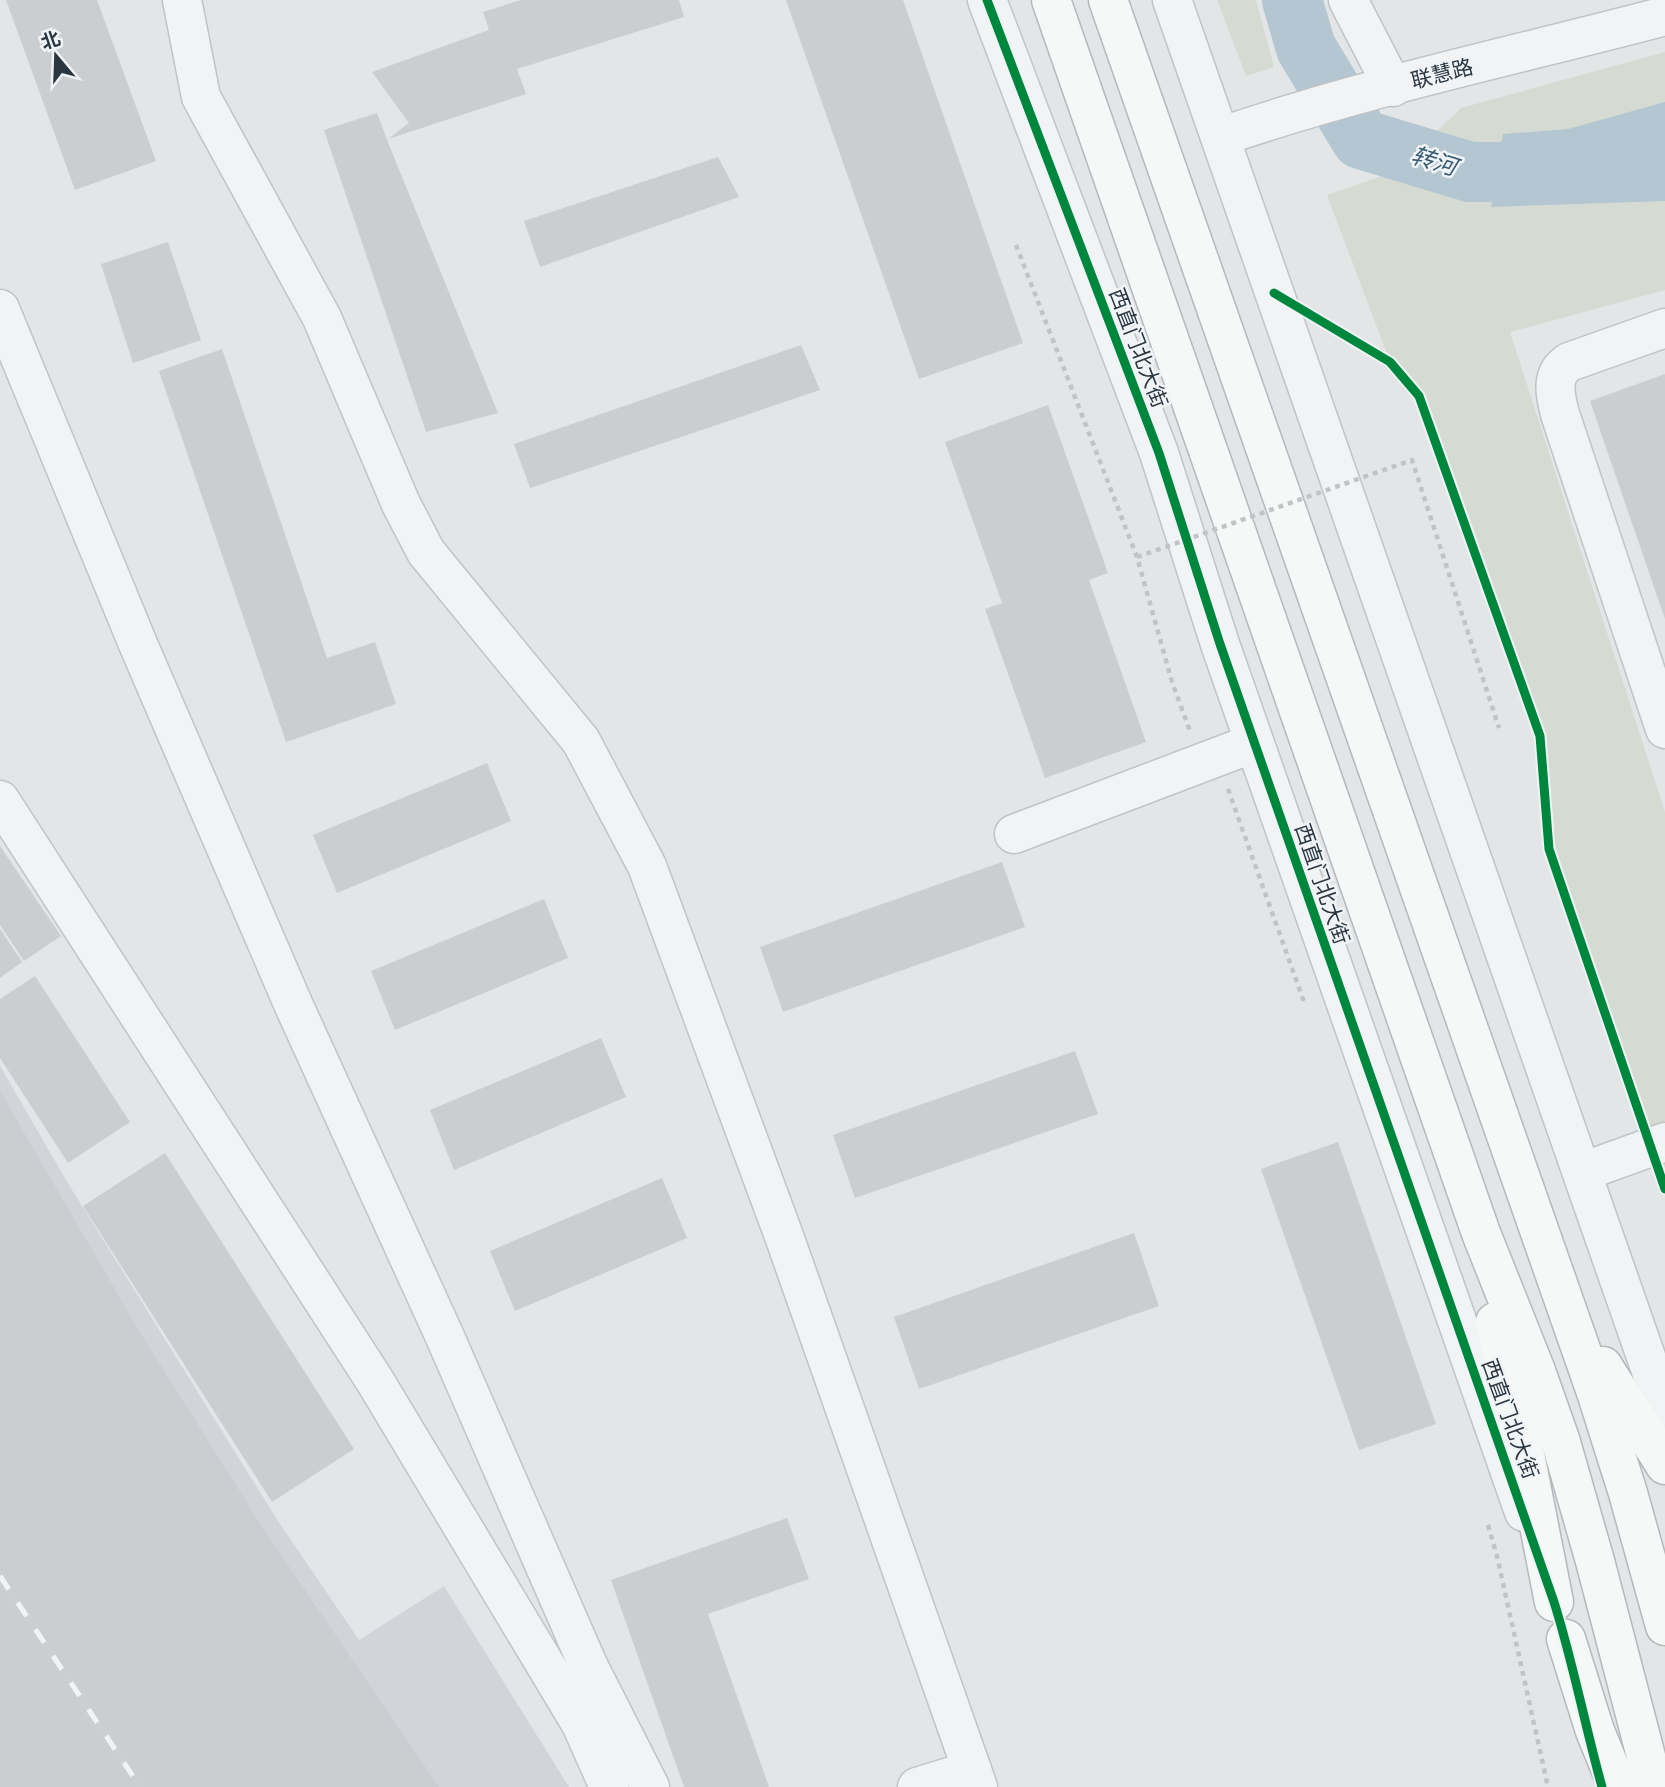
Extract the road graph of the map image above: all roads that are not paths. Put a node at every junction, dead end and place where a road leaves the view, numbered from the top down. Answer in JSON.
{"nodes":[{"id":1,"x":182,"y":0,"type":"edge"},
{"id":2,"x":987,"y":0,"type":"edge"},
{"id":3,"x":1051,"y":0,"type":"edge"},
{"id":4,"x":1108,"y":0,"type":"edge"},
{"id":5,"x":1172,"y":0,"type":"edge"},
{"id":6,"x":1348,"y":0,"type":"edge"},
{"id":7,"x":1665,"y":16,"type":"edge"},
{"id":8,"x":1379,"y":90,"type":"junction"},
{"id":9,"x":1220,"y":137,"type":"junction"},
{"id":10,"x":0,"y":309,"type":"edge"},
{"id":11,"x":1665,"y":328,"type":"edge"},
{"id":12,"x":1665,"y":729,"type":"edge"},
{"id":13,"x":1254,"y":743,"type":"junction"},
{"id":14,"x":0,"y":800,"type":"edge"},
{"id":15,"x":1014,"y":834,"type":"dead end"},
{"id":16,"x":1665,"y":1142,"type":"edge"},
{"id":17,"x":1582,"y":1172,"type":"junction"},
{"id":18,"x":1481,"y":1233,"type":"junction"},
{"id":19,"x":1554,"y":1270,"type":"junction"},
{"id":20,"x":1665,"y":1411,"type":"edge"},
{"id":21,"x":1665,"y":1465,"type":"edge"},
{"id":22,"x":1554,"y":1602,"type":"junction"},
{"id":23,"x":1665,"y":1626,"type":"edge"},
{"id":24,"x":1566,"y":1639,"type":"joint"},
{"id":25,"x":975,"y":1779,"type":"edge"},
{"id":26,"x":1604,"y":1783,"type":"edge"},
{"id":27,"x":609,"y":1787,"type":"edge"},
{"id":28,"x":650,"y":1787,"type":"edge"},
{"id":29,"x":917,"y":1787,"type":"edge"},
{"id":30,"x":1654,"y":1787,"type":"edge"}],
"edges":[{"from":1,"to":25,"type":"street"},
{"from":2,"to":13,"type":"street","name":"西直门北大街"},
{"from":3,"to":18,"type":"highway","name":"西直门北大街"},
{"from":4,"to":19,"type":"highway"},
{"from":5,"to":9,"type":"street"},
{"from":6,"to":8,"type":"street"},
{"from":7,"to":8,"type":"street","name":"联慧路"},
{"from":8,"to":9,"type":"street","name":"联慧路"},
{"from":9,"to":17,"type":"street"},
{"from":10,"to":28,"type":"street"},
{"from":11,"to":12,"type":"street"},
{"from":13,"to":15,"type":"street"},
{"from":13,"to":22,"type":"street","name":"西直门北大街"},
{"from":14,"to":27,"type":"street"},
{"from":16,"to":17,"type":"street"},
{"from":17,"to":20,"type":"street"},
{"from":18,"to":22,"type":"highway"},
{"from":18,"to":30,"type":"highway","name":"西直门北大街"},
{"from":19,"to":21,"type":"highway"},
{"from":19,"to":23,"type":"highway"},
{"from":22,"to":24,"type":"street","name":"西直门北大街"},
{"from":24,"to":26,"type":"highway"},
{"from":25,"to":29,"type":"street"}]}
